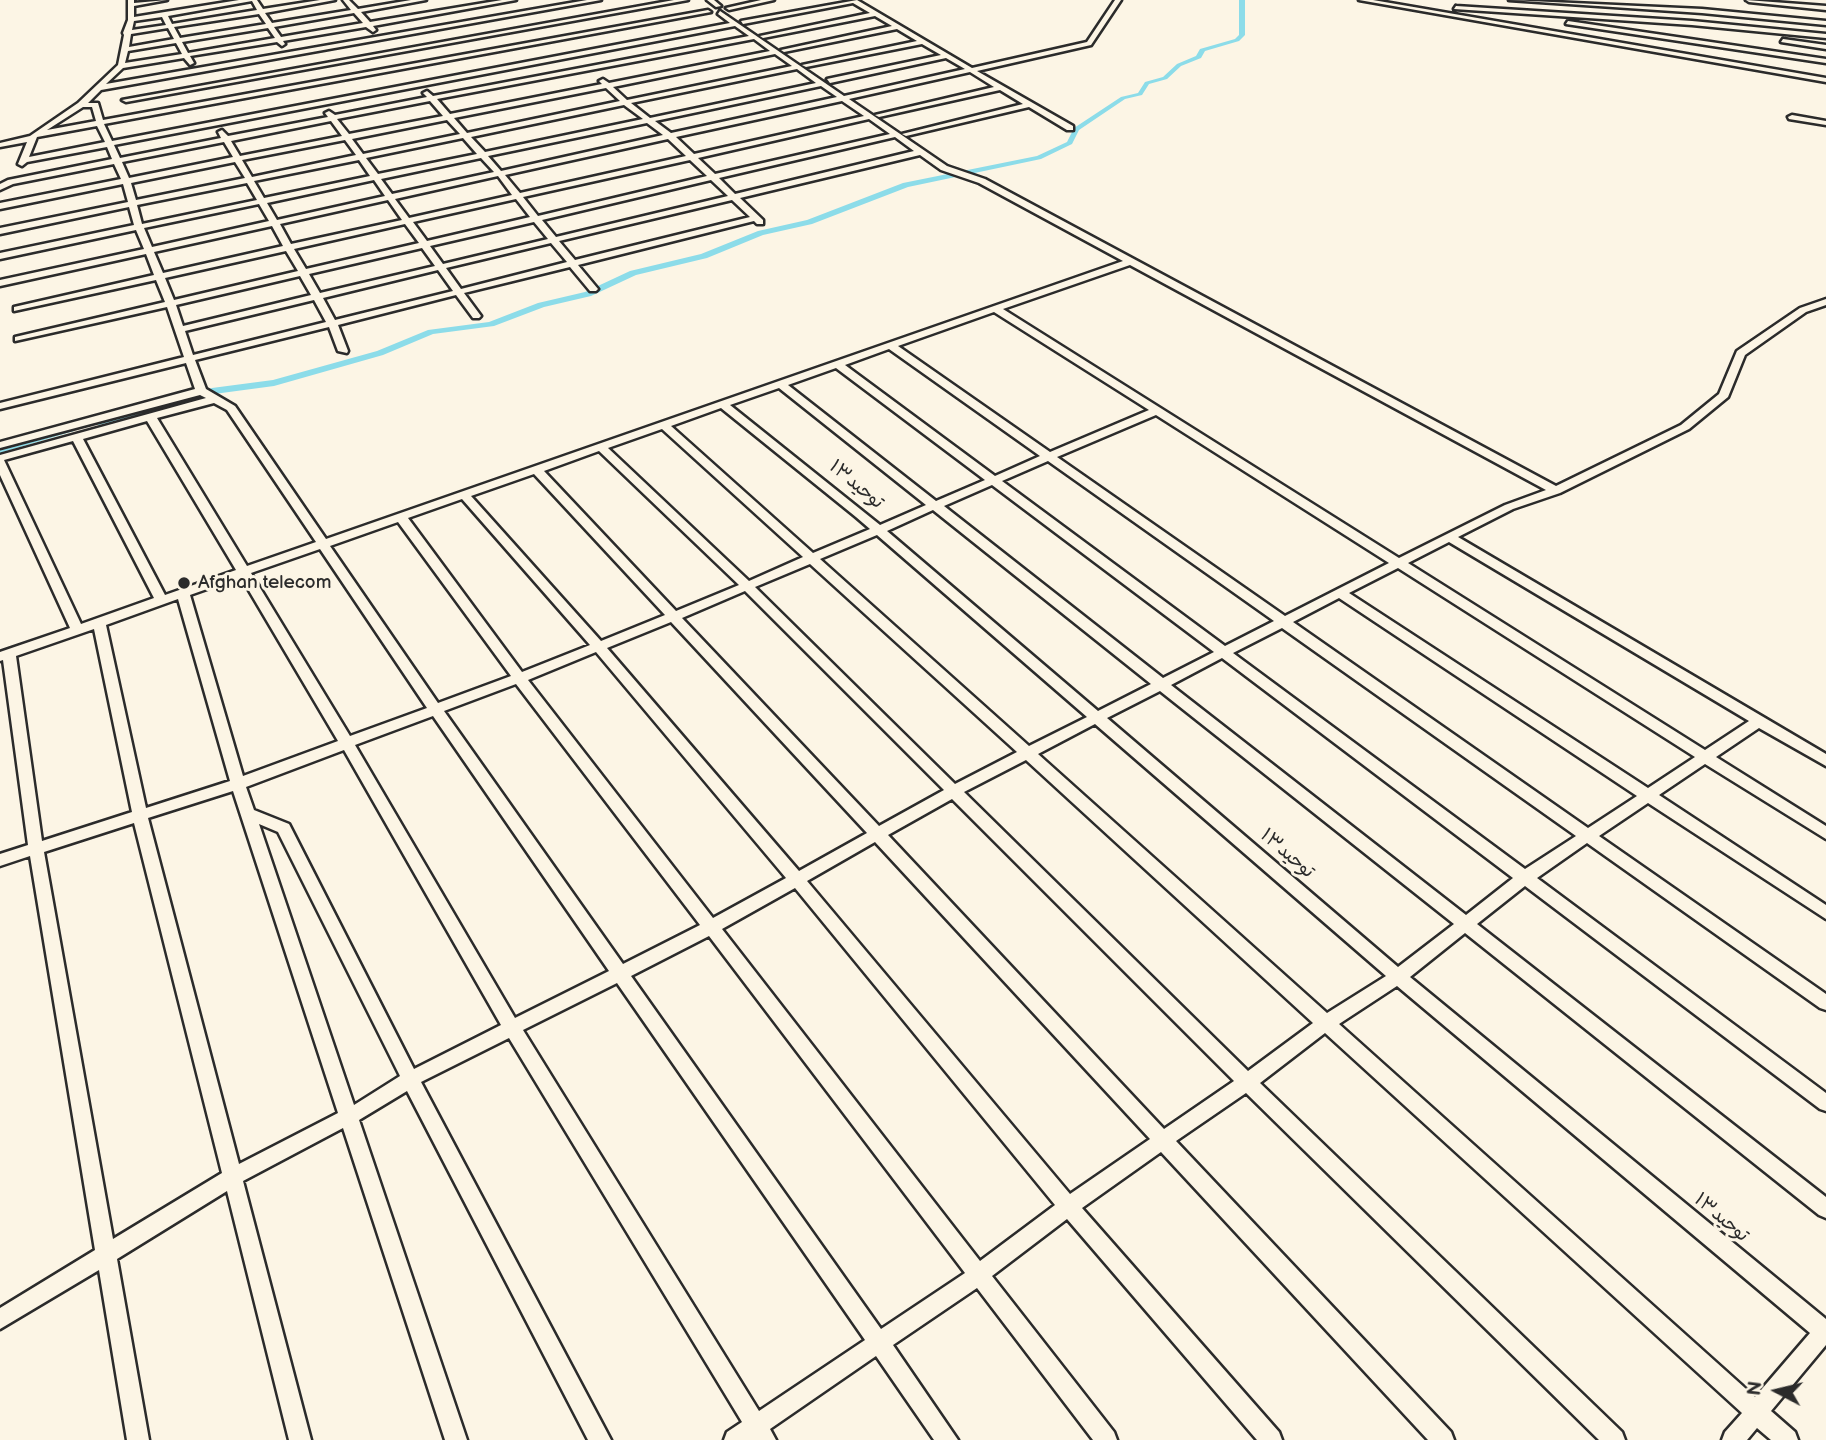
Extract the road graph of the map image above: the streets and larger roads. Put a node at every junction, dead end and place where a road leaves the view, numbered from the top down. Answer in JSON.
{"nodes":[{"id":1,"x":164,"y":0,"type":"edge"},
{"id":2,"x":252,"y":0,"type":"edge"},
{"id":3,"x":332,"y":0,"type":"edge"},
{"id":4,"x":345,"y":0,"type":"edge"},
{"id":5,"x":423,"y":0,"type":"edge"},
{"id":6,"x":511,"y":0,"type":"edge"},
{"id":7,"x":598,"y":0,"type":"edge"},
{"id":8,"x":685,"y":0,"type":"edge"},
{"id":9,"x":699,"y":0,"type":"edge"},
{"id":10,"x":771,"y":0,"type":"edge"},
{"id":11,"x":852,"y":0,"type":"edge"},
{"id":12,"x":1118,"y":0,"type":"edge"},
{"id":13,"x":1362,"y":0,"type":"edge"},
{"id":14,"x":1512,"y":0,"type":"edge"},
{"id":15,"x":1749,"y":0,"type":"edge"},
{"id":16,"x":131,"y":3,"type":"edge"},
{"id":17,"x":1405,"y":4,"type":"edge"},
{"id":18,"x":718,"y":8,"type":"edge"},
{"id":19,"x":1826,"y":8,"type":"edge"},
{"id":20,"x":355,"y":11,"type":"junction"},
{"id":21,"x":259,"y":12,"type":"junction"},
{"id":22,"x":525,"y":13,"type":"junction"},
{"id":23,"x":875,"y":14,"type":"junction"},
{"id":24,"x":164,"y":15,"type":"junction"},
{"id":25,"x":1486,"y":17,"type":"dead end"},
{"id":26,"x":1558,"y":18,"type":"junction"},
{"id":27,"x":131,"y":20,"type":"junction"},
{"id":28,"x":739,"y":23,"type":"junction"},
{"id":29,"x":1826,"y":23,"type":"edge"},
{"id":30,"x":269,"y":25,"type":"junction"},
{"id":31,"x":368,"y":25,"type":"junction"},
{"id":32,"x":537,"y":26,"type":"junction"},
{"id":33,"x":898,"y":27,"type":"junction"},
{"id":34,"x":169,"y":28,"type":"junction"},
{"id":35,"x":126,"y":33,"type":"junction"},
{"id":36,"x":760,"y":36,"type":"junction"},
{"id":37,"x":1826,"y":36,"type":"edge"},
{"id":38,"x":380,"y":38,"type":"junction"},
{"id":39,"x":278,"y":40,"type":"junction"},
{"id":40,"x":552,"y":40,"type":"junction"},
{"id":41,"x":178,"y":41,"type":"junction"},
{"id":42,"x":921,"y":41,"type":"junction"},
{"id":43,"x":1826,"y":47,"type":"edge"},
{"id":44,"x":123,"y":50,"type":"junction"},
{"id":45,"x":780,"y":51,"type":"junction"},
{"id":46,"x":391,"y":53,"type":"junction"},
{"id":47,"x":290,"y":54,"type":"junction"},
{"id":48,"x":571,"y":54,"type":"junction"},
{"id":49,"x":187,"y":56,"type":"junction"},
{"id":50,"x":946,"y":57,"type":"junction"},
{"id":51,"x":1826,"y":61,"type":"edge"},
{"id":52,"x":121,"y":66,"type":"junction"},
{"id":53,"x":802,"y":66,"type":"junction"},
{"id":54,"x":403,"y":67,"type":"junction"},
{"id":55,"x":588,"y":68,"type":"junction"},
{"id":56,"x":298,"y":70,"type":"junction"},
{"id":57,"x":194,"y":71,"type":"junction"},
{"id":58,"x":970,"y":71,"type":"junction"},
{"id":59,"x":1826,"y":80,"type":"edge"},
{"id":60,"x":826,"y":82,"type":"junction"},
{"id":61,"x":418,"y":83,"type":"junction"},
{"id":62,"x":309,"y":84,"type":"junction"},
{"id":63,"x":609,"y":86,"type":"junction"},
{"id":64,"x":98,"y":88,"type":"junction"},
{"id":65,"x":197,"y":88,"type":"junction"},
{"id":66,"x":998,"y":88,"type":"junction"},
{"id":67,"x":433,"y":98,"type":"junction"},
{"id":68,"x":849,"y":99,"type":"junction"},
{"id":69,"x":126,"y":100,"type":"dead end"},
{"id":70,"x":322,"y":102,"type":"junction"},
{"id":71,"x":208,"y":103,"type":"junction"},
{"id":72,"x":626,"y":103,"type":"junction"},
{"id":73,"x":81,"y":105,"type":"junction"},
{"id":74,"x":1028,"y":105,"type":"junction"},
{"id":75,"x":874,"y":116,"type":"junction"},
{"id":76,"x":450,"y":117,"type":"junction"},
{"id":77,"x":1792,"y":117,"type":"dead end"},
{"id":78,"x":334,"y":120,"type":"junction"},
{"id":79,"x":647,"y":120,"type":"junction"},
{"id":80,"x":218,"y":122,"type":"junction"},
{"id":81,"x":100,"y":123,"type":"junction"},
{"id":82,"x":1826,"y":123,"type":"edge"},
{"id":83,"x":1070,"y":128,"type":"dead end"},
{"id":84,"x":900,"y":134,"type":"junction"},
{"id":85,"x":33,"y":136,"type":"junction"},
{"id":86,"x":465,"y":136,"type":"junction"},
{"id":87,"x":671,"y":137,"type":"junction"},
{"id":88,"x":349,"y":138,"type":"junction"},
{"id":89,"x":226,"y":140,"type":"junction"},
{"id":90,"x":109,"y":142,"type":"junction"},
{"id":91,"x":0,"y":145,"type":"edge"},
{"id":92,"x":921,"y":152,"type":"junction"},
{"id":93,"x":482,"y":156,"type":"junction"},
{"id":94,"x":361,"y":157,"type":"junction"},
{"id":95,"x":691,"y":157,"type":"junction"},
{"id":96,"x":24,"y":160,"type":"junction"},
{"id":97,"x":239,"y":160,"type":"junction"},
{"id":98,"x":116,"y":161,"type":"junction"},
{"id":99,"x":958,"y":171,"type":"junction"},
{"id":100,"x":500,"y":174,"type":"junction"},
{"id":101,"x":713,"y":176,"type":"junction"},
{"id":102,"x":374,"y":178,"type":"junction"},
{"id":103,"x":250,"y":181,"type":"junction"},
{"id":104,"x":11,"y":182,"type":"junction"},
{"id":105,"x":127,"y":183,"type":"junction"},
{"id":106,"x":0,"y":187,"type":"edge"},
{"id":107,"x":517,"y":196,"type":"junction"},
{"id":108,"x":732,"y":196,"type":"junction"},
{"id":109,"x":390,"y":198,"type":"junction"},
{"id":110,"x":260,"y":201,"type":"junction"},
{"id":111,"x":0,"y":204,"type":"edge"},
{"id":112,"x":132,"y":205,"type":"junction"},
{"id":113,"x":536,"y":218,"type":"junction"},
{"id":114,"x":407,"y":222,"type":"junction"},
{"id":115,"x":273,"y":224,"type":"junction"},
{"id":116,"x":139,"y":227,"type":"junction"},
{"id":117,"x":0,"y":231,"type":"edge"},
{"id":118,"x":551,"y":239,"type":"junction"},
{"id":119,"x":425,"y":244,"type":"junction"},
{"id":120,"x":288,"y":249,"type":"junction"},
{"id":121,"x":150,"y":252,"type":"junction"},
{"id":122,"x":0,"y":256,"type":"edge"},
{"id":123,"x":1131,"y":261,"type":"junction"},
{"id":124,"x":572,"y":264,"type":"junction"},
{"id":125,"x":439,"y":267,"type":"junction"},
{"id":126,"x":0,"y":270,"type":"edge"},
{"id":127,"x":302,"y":272,"type":"junction"},
{"id":128,"x":158,"y":278,"type":"junction"},
{"id":129,"x":2,"y":283,"type":"edge"},
{"id":130,"x":593,"y":289,"type":"dead end"},
{"id":131,"x":458,"y":291,"type":"junction"},
{"id":132,"x":315,"y":297,"type":"junction"},
{"id":133,"x":170,"y":302,"type":"junction"},
{"id":134,"x":1826,"y":302,"type":"edge"},
{"id":135,"x":17,"y":309,"type":"dead end"},
{"id":136,"x":996,"y":309,"type":"junction"},
{"id":137,"x":476,"y":316,"type":"dead end"},
{"id":138,"x":331,"y":323,"type":"junction"},
{"id":139,"x":178,"y":330,"type":"junction"},
{"id":140,"x":19,"y":339,"type":"dead end"},
{"id":141,"x":891,"y":346,"type":"junction"},
{"id":142,"x":343,"y":351,"type":"dead end"},
{"id":143,"x":190,"y":358,"type":"junction"},
{"id":144,"x":838,"y":364,"type":"junction"},
{"id":145,"x":781,"y":384,"type":"junction"},
{"id":146,"x":208,"y":396,"type":"junction"},
{"id":147,"x":723,"y":405,"type":"junction"},
{"id":148,"x":0,"y":406,"type":"edge"},
{"id":149,"x":1156,"y":411,"type":"junction"},
{"id":150,"x":151,"y":418,"type":"junction"},
{"id":151,"x":664,"y":425,"type":"junction"},
{"id":152,"x":77,"y":438,"type":"junction"},
{"id":153,"x":0,"y":445,"type":"edge"},
{"id":154,"x":601,"y":447,"type":"junction"},
{"id":155,"x":1045,"y":456,"type":"junction"},
{"id":156,"x":0,"y":461,"type":"edge"},
{"id":157,"x":537,"y":470,"type":"junction"},
{"id":158,"x":992,"y":480,"type":"junction"},
{"id":159,"x":1556,"y":491,"type":"junction"},
{"id":160,"x":464,"y":495,"type":"junction"},
{"id":161,"x":934,"y":505,"type":"junction"},
{"id":162,"x":401,"y":517,"type":"junction"},
{"id":163,"x":876,"y":530,"type":"junction"},
{"id":164,"x":1449,"y":537,"type":"junction"},
{"id":165,"x":323,"y":545,"type":"junction"},
{"id":166,"x":810,"y":558,"type":"junction"},
{"id":167,"x":1398,"y":563,"type":"junction"},
{"id":168,"x":242,"y":573,"type":"junction"},
{"id":169,"x":747,"y":586,"type":"junction"},
{"id":170,"x":183,"y":593,"type":"junction"},
{"id":171,"x":1340,"y":593,"type":"junction"},
{"id":172,"x":162,"y":601,"type":"junction"},
{"id":173,"x":674,"y":617,"type":"junction"},
{"id":174,"x":1282,"y":622,"type":"junction"},
{"id":175,"x":99,"y":623,"type":"junction"},
{"id":176,"x":77,"y":630,"type":"junction"},
{"id":177,"x":598,"y":646,"type":"junction"},
{"id":178,"x":1224,"y":652,"type":"junction"},
{"id":179,"x":5,"y":656,"type":"edge"},
{"id":180,"x":519,"y":678,"type":"junction"},
{"id":181,"x":1162,"y":684,"type":"junction"},
{"id":182,"x":435,"y":709,"type":"junction"},
{"id":183,"x":1096,"y":718,"type":"junction"},
{"id":184,"x":1759,"y":721,"type":"junction"},
{"id":185,"x":346,"y":743,"type":"junction"},
{"id":186,"x":1026,"y":754,"type":"junction"},
{"id":187,"x":1705,"y":757,"type":"junction"},
{"id":188,"x":1826,"y":761,"type":"edge"},
{"id":189,"x":238,"y":784,"type":"junction"},
{"id":190,"x":954,"y":791,"type":"junction"},
{"id":191,"x":1646,"y":796,"type":"junction"},
{"id":192,"x":249,"y":814,"type":"junction"},
{"id":193,"x":140,"y":816,"type":"junction"},
{"id":194,"x":1826,"y":832,"type":"edge"},
{"id":195,"x":877,"y":835,"type":"junction"},
{"id":196,"x":1587,"y":835,"type":"junction"},
{"id":197,"x":36,"y":849,"type":"junction"},
{"id":198,"x":0,"y":860,"type":"edge"},
{"id":199,"x":1523,"y":879,"type":"junction"},
{"id":200,"x":797,"y":880,"type":"junction"},
{"id":201,"x":1826,"y":913,"type":"edge"},
{"id":202,"x":1464,"y":925,"type":"junction"},
{"id":203,"x":712,"y":927,"type":"junction"},
{"id":204,"x":620,"y":973,"type":"junction"},
{"id":205,"x":1398,"y":977,"type":"junction"},
{"id":206,"x":1826,"y":1003,"type":"edge"},
{"id":207,"x":1326,"y":1023,"type":"junction"},
{"id":208,"x":512,"y":1028,"type":"junction"},
{"id":209,"x":410,"y":1079,"type":"junction"},
{"id":210,"x":1247,"y":1083,"type":"junction"},
{"id":211,"x":1826,"y":1103,"type":"edge"},
{"id":212,"x":349,"y":1116,"type":"junction"},
{"id":213,"x":1163,"y":1140,"type":"junction"},
{"id":214,"x":231,"y":1178,"type":"junction"},
{"id":215,"x":1068,"y":1206,"type":"junction"},
{"id":216,"x":1826,"y":1209,"type":"edge"},
{"id":217,"x":104,"y":1255,"type":"junction"},
{"id":218,"x":977,"y":1276,"type":"junction"},
{"id":219,"x":0,"y":1319,"type":"edge"},
{"id":220,"x":1825,"y":1331,"type":"edge"},
{"id":221,"x":878,"y":1341,"type":"junction"},
{"id":222,"x":1756,"y":1412,"type":"junction"},
{"id":223,"x":760,"y":1433,"type":"edge"},
{"id":224,"x":138,"y":1440,"type":"edge"},
{"id":225,"x":300,"y":1440,"type":"edge"},
{"id":226,"x":456,"y":1440,"type":"edge"},
{"id":227,"x":600,"y":1440,"type":"edge"},
{"id":228,"x":735,"y":1440,"type":"edge"},
{"id":229,"x":947,"y":1440,"type":"edge"},
{"id":230,"x":1106,"y":1440,"type":"edge"},
{"id":231,"x":1271,"y":1440,"type":"edge"},
{"id":232,"x":1443,"y":1440,"type":"edge"},
{"id":233,"x":1614,"y":1440,"type":"edge"},
{"id":234,"x":1733,"y":1440,"type":"edge"},
{"id":235,"x":1787,"y":1440,"type":"edge"}],
"edges":[{"from":1,"to":16,"type":"street"},
{"from":2,"to":21,"type":"street"},
{"from":2,"to":24,"type":"street"},
{"from":3,"to":21,"type":"street"},
{"from":4,"to":20,"type":"street"},
{"from":5,"to":20,"type":"street"},
{"from":6,"to":22,"type":"street"},
{"from":6,"to":31,"type":"street"},
{"from":7,"to":22,"type":"street"},
{"from":8,"to":32,"type":"street"},
{"from":9,"to":18,"type":"street"},
{"from":10,"to":18,"type":"street"},
{"from":11,"to":23,"type":"street"},
{"from":11,"to":28,"type":"street"},
{"from":12,"to":58,"type":"street"},
{"from":13,"to":17,"type":"street"},
{"from":14,"to":29,"type":"street"},
{"from":15,"to":19,"type":"street"},
{"from":16,"to":27,"type":"street"},
{"from":17,"to":26,"type":"street"},
{"from":17,"to":59,"type":"street"},
{"from":18,"to":28,"type":"street"},
{"from":18,"to":40,"type":"street"},
{"from":20,"to":30,"type":"street"},
{"from":20,"to":31,"type":"street"},
{"from":21,"to":30,"type":"street"},
{"from":21,"to":34,"type":"street"},
{"from":22,"to":32,"type":"street"},
{"from":22,"to":38,"type":"street"},
{"from":23,"to":33,"type":"street"},
{"from":23,"to":36,"type":"street"},
{"from":24,"to":27,"type":"street"},
{"from":24,"to":34,"type":"street"},
{"from":25,"to":26,"type":"street"},
{"from":26,"to":37,"type":"street"},
{"from":26,"to":43,"type":"street"},
{"from":26,"to":51,"type":"street"},
{"from":27,"to":35,"type":"street"},
{"from":28,"to":36,"type":"street"},
{"from":28,"to":48,"type":"street"},
{"from":30,"to":39,"type":"street"},
{"from":30,"to":41,"type":"street"},
{"from":31,"to":38,"type":"street"},
{"from":31,"to":39,"type":"street"},
{"from":32,"to":40,"type":"street"},
{"from":32,"to":46,"type":"street"},
{"from":33,"to":42,"type":"street"},
{"from":33,"to":45,"type":"street"},
{"from":34,"to":35,"type":"street"},
{"from":34,"to":41,"type":"street"},
{"from":35,"to":44,"type":"street"},
{"from":36,"to":45,"type":"street"},
{"from":36,"to":55,"type":"street"},
{"from":38,"to":46,"type":"street"},
{"from":38,"to":47,"type":"street"},
{"from":39,"to":47,"type":"street"},
{"from":39,"to":49,"type":"street"},
{"from":40,"to":48,"type":"street"},
{"from":40,"to":54,"type":"street"},
{"from":41,"to":44,"type":"street"},
{"from":41,"to":49,"type":"street"},
{"from":42,"to":50,"type":"street"},
{"from":42,"to":53,"type":"street"},
{"from":44,"to":52,"type":"street"},
{"from":45,"to":53,"type":"street"},
{"from":45,"to":63,"type":"street"},
{"from":46,"to":54,"type":"street"},
{"from":46,"to":56,"type":"street"},
{"from":47,"to":56,"type":"street"},
{"from":47,"to":57,"type":"street"},
{"from":48,"to":55,"type":"street"},
{"from":48,"to":61,"type":"street"},
{"from":49,"to":52,"type":"street"},
{"from":49,"to":57,"type":"street"},
{"from":50,"to":58,"type":"street"},
{"from":50,"to":60,"type":"street"},
{"from":52,"to":64,"type":"street"},
{"from":53,"to":60,"type":"street"},
{"from":53,"to":72,"type":"street"},
{"from":54,"to":61,"type":"street"},
{"from":54,"to":62,"type":"street"},
{"from":55,"to":63,"type":"street"},
{"from":55,"to":67,"type":"street"},
{"from":56,"to":62,"type":"street"},
{"from":56,"to":65,"type":"street"},
{"from":57,"to":64,"type":"street"},
{"from":57,"to":65,"type":"street"},
{"from":58,"to":66,"type":"street"},
{"from":58,"to":68,"type":"street"},
{"from":60,"to":68,"type":"street"},
{"from":60,"to":79,"type":"street"},
{"from":61,"to":67,"type":"street"},
{"from":61,"to":70,"type":"street"},
{"from":62,"to":70,"type":"street"},
{"from":62,"to":71,"type":"street"},
{"from":63,"to":72,"type":"street"},
{"from":63,"to":76,"type":"street"},
{"from":64,"to":73,"type":"street"},
{"from":65,"to":69,"type":"street"},
{"from":65,"to":71,"type":"street"},
{"from":66,"to":74,"type":"street"},
{"from":66,"to":75,"type":"street"},
{"from":67,"to":76,"type":"street"},
{"from":67,"to":78,"type":"street"},
{"from":68,"to":75,"type":"street"},
{"from":68,"to":87,"type":"street"},
{"from":70,"to":78,"type":"street"},
{"from":70,"to":80,"type":"street"},
{"from":71,"to":80,"type":"street"},
{"from":71,"to":81,"type":"street"},
{"from":72,"to":79,"type":"street"},
{"from":72,"to":86,"type":"street"},
{"from":73,"to":81,"type":"street"},
{"from":73,"to":85,"type":"street"},
{"from":74,"to":83,"type":"street"},
{"from":74,"to":84,"type":"street"},
{"from":75,"to":84,"type":"street"},
{"from":75,"to":95,"type":"street"},
{"from":76,"to":86,"type":"street"},
{"from":76,"to":88,"type":"street"},
{"from":77,"to":82,"type":"street"},
{"from":78,"to":88,"type":"street"},
{"from":78,"to":89,"type":"street"},
{"from":79,"to":87,"type":"street"},
{"from":79,"to":93,"type":"street"},
{"from":80,"to":89,"type":"street"},
{"from":80,"to":90,"type":"street"},
{"from":81,"to":85,"type":"street"},
{"from":81,"to":90,"type":"street"},
{"from":84,"to":92,"type":"street"},
{"from":84,"to":99,"type":"street"},
{"from":84,"to":101,"type":"street"},
{"from":85,"to":91,"type":"street"},
{"from":85,"to":96,"type":"street"},
{"from":86,"to":93,"type":"street"},
{"from":86,"to":94,"type":"street"},
{"from":87,"to":95,"type":"street"},
{"from":87,"to":100,"type":"street"},
{"from":88,"to":94,"type":"street"},
{"from":88,"to":97,"type":"street"},
{"from":89,"to":97,"type":"street"},
{"from":89,"to":98,"type":"street"},
{"from":90,"to":96,"type":"street"},
{"from":90,"to":98,"type":"street"},
{"from":92,"to":99,"type":"street"},
{"from":92,"to":108,"type":"street"},
{"from":93,"to":100,"type":"street"},
{"from":93,"to":102,"type":"street"},
{"from":94,"to":102,"type":"street"},
{"from":94,"to":103,"type":"street"},
{"from":95,"to":101,"type":"street"},
{"from":95,"to":107,"type":"street"},
{"from":96,"to":104,"type":"street"},
{"from":97,"to":103,"type":"street"},
{"from":97,"to":105,"type":"street"},
{"from":98,"to":104,"type":"street"},
{"from":98,"to":105,"type":"street"},
{"from":99,"to":123,"type":"street"},
{"from":100,"to":107,"type":"street"},
{"from":100,"to":109,"type":"street"},
{"from":101,"to":108,"type":"street"},
{"from":101,"to":113,"type":"street"},
{"from":102,"to":109,"type":"street"},
{"from":102,"to":110,"type":"street"},
{"from":103,"to":110,"type":"street"},
{"from":103,"to":112,"type":"street"},
{"from":104,"to":106,"type":"street"},
{"from":104,"to":111,"type":"street"},
{"from":105,"to":111,"type":"street"},
{"from":105,"to":112,"type":"street"},
{"from":107,"to":113,"type":"street"},
{"from":107,"to":114,"type":"street"},
{"from":108,"to":118,"type":"street"},
{"from":108,"to":124,"type":"street"},
{"from":109,"to":114,"type":"street"},
{"from":109,"to":115,"type":"street"},
{"from":110,"to":115,"type":"street"},
{"from":110,"to":116,"type":"street"},
{"from":112,"to":116,"type":"street"},
{"from":112,"to":117,"type":"street"},
{"from":113,"to":118,"type":"street"},
{"from":113,"to":119,"type":"street"},
{"from":114,"to":119,"type":"street"},
{"from":114,"to":120,"type":"street"},
{"from":115,"to":120,"type":"street"},
{"from":115,"to":121,"type":"street"},
{"from":116,"to":121,"type":"street"},
{"from":116,"to":122,"type":"street"},
{"from":118,"to":124,"type":"street"},
{"from":118,"to":125,"type":"street"},
{"from":119,"to":125,"type":"street"},
{"from":119,"to":127,"type":"street"},
{"from":120,"to":127,"type":"street"},
{"from":120,"to":128,"type":"street"},
{"from":121,"to":128,"type":"street"},
{"from":121,"to":129,"type":"street"},
{"from":123,"to":136,"type":"street"},
{"from":123,"to":159,"type":"street"},
{"from":124,"to":130,"type":"street"},
{"from":124,"to":131,"type":"street"},
{"from":125,"to":131,"type":"street"},
{"from":125,"to":132,"type":"street"},
{"from":126,"to":129,"type":"street"},
{"from":127,"to":132,"type":"street"},
{"from":127,"to":133,"type":"street"},
{"from":128,"to":133,"type":"street"},
{"from":128,"to":135,"type":"street"},
{"from":131,"to":137,"type":"street"},
{"from":131,"to":138,"type":"street"},
{"from":132,"to":138,"type":"street"},
{"from":132,"to":139,"type":"street"},
{"from":133,"to":139,"type":"street"},
{"from":133,"to":140,"type":"street"},
{"from":134,"to":159,"type":"street"},
{"from":136,"to":141,"type":"street"},
{"from":136,"to":149,"type":"street"},
{"from":138,"to":142,"type":"street"},
{"from":138,"to":143,"type":"street"},
{"from":139,"to":143,"type":"street"},
{"from":141,"to":144,"type":"street"},
{"from":141,"to":155,"type":"street"},
{"from":143,"to":146,"type":"street"},
{"from":143,"to":148,"type":"street"},
{"from":144,"to":145,"type":"street"},
{"from":144,"to":158,"type":"street"},
{"from":145,"to":147,"type":"street"},
{"from":145,"to":161,"type":"street"},
{"from":146,"to":150,"type":"street"},
{"from":146,"to":153,"type":"street"},
{"from":146,"to":165,"type":"street"},
{"from":147,"to":151,"type":"street"},
{"from":147,"to":163,"type":"street","name":"توحید۱۳"},
{"from":149,"to":155,"type":"street"},
{"from":149,"to":167,"type":"street"},
{"from":150,"to":152,"type":"street"},
{"from":150,"to":168,"type":"street"},
{"from":151,"to":154,"type":"street"},
{"from":151,"to":166,"type":"street"},
{"from":152,"to":156,"type":"street"},
{"from":152,"to":172,"type":"street"},
{"from":154,"to":157,"type":"street"},
{"from":154,"to":169,"type":"street"},
{"from":155,"to":158,"type":"street"},
{"from":155,"to":174,"type":"street"},
{"from":156,"to":176,"type":"street"},
{"from":157,"to":160,"type":"street"},
{"from":157,"to":173,"type":"street"},
{"from":158,"to":161,"type":"street"},
{"from":158,"to":178,"type":"street"},
{"from":159,"to":164,"type":"street"},
{"from":160,"to":162,"type":"street"},
{"from":160,"to":177,"type":"street"},
{"from":161,"to":163,"type":"street"},
{"from":161,"to":181,"type":"street"},
{"from":162,"to":165,"type":"street"},
{"from":162,"to":180,"type":"street"},
{"from":163,"to":166,"type":"street"},
{"from":163,"to":183,"type":"street","name":"توحید۱۳"},
{"from":164,"to":167,"type":"street"},
{"from":164,"to":184,"type":"street"},
{"from":165,"to":168,"type":"street"},
{"from":165,"to":182,"type":"street"},
{"from":166,"to":169,"type":"street"},
{"from":166,"to":186,"type":"street"},
{"from":167,"to":171,"type":"street"},
{"from":167,"to":187,"type":"street"},
{"from":168,"to":170,"type":"street"},
{"from":168,"to":185,"type":"street"},
{"from":169,"to":173,"type":"street"},
{"from":169,"to":190,"type":"street"},
{"from":170,"to":172,"type":"street"},
{"from":170,"to":189,"type":"street"},
{"from":171,"to":174,"type":"street"},
{"from":171,"to":191,"type":"street"},
{"from":172,"to":175,"type":"street"},
{"from":173,"to":177,"type":"street"},
{"from":173,"to":195,"type":"street"},
{"from":174,"to":178,"type":"street"},
{"from":174,"to":196,"type":"street"},
{"from":175,"to":176,"type":"street"},
{"from":175,"to":193,"type":"street"},
{"from":176,"to":179,"type":"street"},
{"from":177,"to":180,"type":"street"},
{"from":177,"to":200,"type":"street"},
{"from":178,"to":181,"type":"street"},
{"from":178,"to":199,"type":"street"},
{"from":179,"to":197,"type":"street"},
{"from":180,"to":182,"type":"street"},
{"from":180,"to":203,"type":"street"},
{"from":181,"to":183,"type":"street"},
{"from":181,"to":202,"type":"street"},
{"from":182,"to":185,"type":"street"},
{"from":182,"to":204,"type":"street"},
{"from":183,"to":186,"type":"street"},
{"from":183,"to":205,"type":"street","name":"توحید۱۳"},
{"from":184,"to":187,"type":"street"},
{"from":184,"to":188,"type":"street"},
{"from":185,"to":189,"type":"street"},
{"from":185,"to":208,"type":"street"},
{"from":186,"to":190,"type":"street"},
{"from":186,"to":207,"type":"street"},
{"from":187,"to":191,"type":"street"},
{"from":187,"to":194,"type":"street"},
{"from":189,"to":192,"type":"street"},
{"from":189,"to":193,"type":"street"},
{"from":190,"to":195,"type":"street"},
{"from":190,"to":210,"type":"street"},
{"from":191,"to":196,"type":"street"},
{"from":191,"to":201,"type":"street"},
{"from":192,"to":209,"type":"street"},
{"from":192,"to":212,"type":"street"},
{"from":193,"to":197,"type":"street"},
{"from":193,"to":214,"type":"street"},
{"from":195,"to":200,"type":"street"},
{"from":195,"to":213,"type":"street"},
{"from":196,"to":199,"type":"street"},
{"from":196,"to":206,"type":"street"},
{"from":197,"to":198,"type":"street"},
{"from":197,"to":217,"type":"street"},
{"from":199,"to":202,"type":"street"},
{"from":199,"to":211,"type":"street"},
{"from":200,"to":203,"type":"street"},
{"from":200,"to":215,"type":"street"},
{"from":202,"to":205,"type":"street"},
{"from":202,"to":216,"type":"street"},
{"from":203,"to":204,"type":"street"},
{"from":203,"to":218,"type":"street"},
{"from":204,"to":208,"type":"street"},
{"from":204,"to":221,"type":"street"},
{"from":205,"to":207,"type":"street"},
{"from":205,"to":220,"type":"street","name":"توحید۱۳"},
{"from":207,"to":210,"type":"street"},
{"from":207,"to":222,"type":"street"},
{"from":208,"to":209,"type":"street"},
{"from":208,"to":223,"type":"street"},
{"from":209,"to":212,"type":"street"},
{"from":209,"to":227,"type":"street"},
{"from":210,"to":213,"type":"street"},
{"from":210,"to":233,"type":"street"},
{"from":212,"to":214,"type":"street"},
{"from":212,"to":226,"type":"street"},
{"from":213,"to":215,"type":"street"},
{"from":213,"to":232,"type":"street"},
{"from":214,"to":217,"type":"street"},
{"from":214,"to":225,"type":"street"},
{"from":215,"to":218,"type":"street"},
{"from":215,"to":231,"type":"street"},
{"from":217,"to":219,"type":"street"},
{"from":217,"to":224,"type":"street"},
{"from":218,"to":221,"type":"street"},
{"from":218,"to":230,"type":"street"},
{"from":220,"to":222,"type":"street"},
{"from":221,"to":223,"type":"street"},
{"from":221,"to":229,"type":"street"},
{"from":222,"to":234,"type":"street"},
{"from":222,"to":235,"type":"street"},
{"from":223,"to":228,"type":"street"}]}
